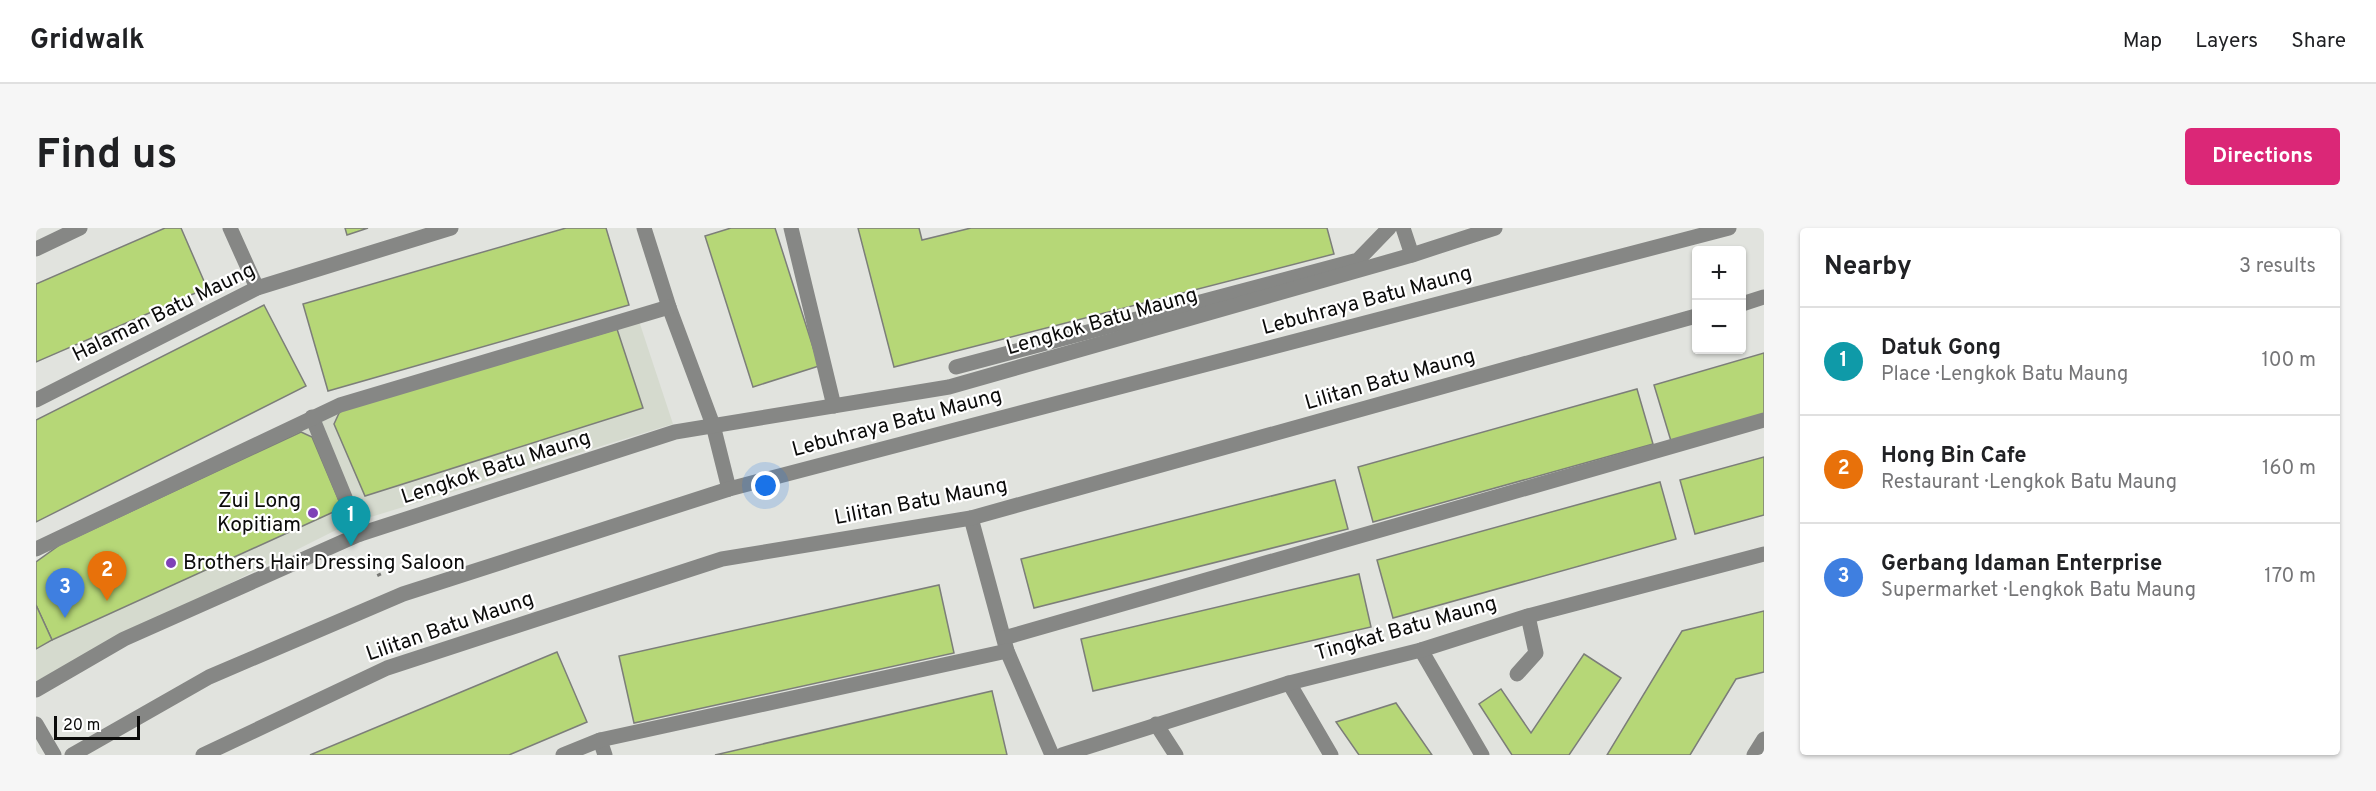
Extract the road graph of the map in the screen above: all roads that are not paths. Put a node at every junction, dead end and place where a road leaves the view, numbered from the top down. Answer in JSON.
{"nodes":[{"id":1,"x":80,"y":228,"type":"edge"},
{"id":2,"x":230,"y":228,"type":"edge"},
{"id":3,"x":451,"y":228,"type":"edge"},
{"id":4,"x":644,"y":228,"type":"edge"},
{"id":5,"x":791,"y":228,"type":"edge"},
{"id":6,"x":1389,"y":228,"type":"edge"},
{"id":7,"x":1403,"y":228,"type":"edge"},
{"id":8,"x":1495,"y":228,"type":"edge"},
{"id":9,"x":1729,"y":228,"type":"edge"},
{"id":10,"x":36,"y":249,"type":"edge"},
{"id":11,"x":1412,"y":255,"type":"junction"},
{"id":12,"x":257,"y":288,"type":"junction"},
{"id":13,"x":1764,"y":297,"type":"edge"},
{"id":14,"x":1746,"y":302,"type":"edge"},
{"id":15,"x":669,"y":307,"type":"junction"},
{"id":16,"x":1692,"y":317,"type":"edge"},
{"id":17,"x":956,"y":367,"type":"dead end"},
{"id":18,"x":36,"y":400,"type":"edge"},
{"id":19,"x":834,"y":406,"type":"junction"},
{"id":20,"x":312,"y":417,"type":"junction"},
{"id":21,"x":1764,"y":420,"type":"edge"},
{"id":22,"x":713,"y":425,"type":"junction"},
{"id":23,"x":729,"y":489,"type":"junction"},
{"id":24,"x":971,"y":518,"type":"junction"},
{"id":25,"x":360,"y":534,"type":"junction"},
{"id":26,"x":36,"y":549,"type":"edge"},
{"id":27,"x":1764,"y":554,"type":"edge"},
{"id":28,"x":1528,"y":616,"type":"junction"},
{"id":29,"x":1005,"y":645,"type":"junction"},
{"id":30,"x":1421,"y":650,"type":"junction"},
{"id":31,"x":1516,"y":674,"type":"dead end"},
{"id":32,"x":1289,"y":683,"type":"junction"},
{"id":33,"x":36,"y":690,"type":"edge"},
{"id":34,"x":36,"y":724,"type":"edge"},
{"id":35,"x":1156,"y":724,"type":"junction"},
{"id":36,"x":1764,"y":739,"type":"edge"},
{"id":37,"x":600,"y":740,"type":"junction"},
{"id":38,"x":54,"y":755,"type":"edge"},
{"id":39,"x":72,"y":755,"type":"edge"},
{"id":40,"x":203,"y":755,"type":"edge"},
{"id":41,"x":563,"y":755,"type":"edge"},
{"id":42,"x":605,"y":755,"type":"edge"},
{"id":43,"x":1052,"y":755,"type":"edge"},
{"id":44,"x":1062,"y":755,"type":"edge"},
{"id":45,"x":1176,"y":755,"type":"edge"},
{"id":46,"x":1331,"y":755,"type":"edge"},
{"id":47,"x":1482,"y":755,"type":"edge"},
{"id":48,"x":1754,"y":755,"type":"edge"}],
"edges":[{"from":1,"to":10,"type":"street"},
{"from":2,"to":12,"type":"street"},
{"from":3,"to":12,"type":"street","name":"Halaman Batu Maung"},
{"from":4,"to":15,"type":"street"},
{"from":5,"to":19,"type":"street"},
{"from":6,"to":17,"type":"street"},
{"from":7,"to":11,"type":"street"},
{"from":8,"to":11,"type":"street","name":"Lengkok Batu Maung"},
{"from":9,"to":23,"type":"street","name":"Lebuhraya Batu Maung"},
{"from":11,"to":19,"type":"street","name":"Lengkok Batu Maung"},
{"from":12,"to":18,"type":"street","name":"Halaman Batu Maung"},
{"from":13,"to":14,"type":"street"},
{"from":15,"to":20,"type":"street"},
{"from":15,"to":22,"type":"street"},
{"from":16,"to":24,"type":"street","name":"Lilitan Batu Maung"},
{"from":19,"to":22,"type":"street","name":"Lengkok Batu Maung"},
{"from":20,"to":25,"type":"street"},
{"from":20,"to":26,"type":"street"},
{"from":21,"to":29,"type":"street"},
{"from":22,"to":23,"type":"street"},
{"from":22,"to":25,"type":"street","name":"Lengkok Batu Maung"},
{"from":23,"to":39,"type":"street","name":"Lebuhraya Batu Maung"},
{"from":24,"to":29,"type":"street"},
{"from":24,"to":40,"type":"street","name":"Lilitan Batu Maung"},
{"from":25,"to":33,"type":"street","name":"Lengkok Batu Maung"},
{"from":27,"to":28,"type":"street","name":"Tingkat Batu Maung"},
{"from":28,"to":30,"type":"street","name":"Tingkat Batu Maung"},
{"from":28,"to":31,"type":"street"},
{"from":29,"to":37,"type":"street"},
{"from":29,"to":43,"type":"street"},
{"from":30,"to":32,"type":"street","name":"Tingkat Batu Maung"},
{"from":30,"to":47,"type":"street"},
{"from":32,"to":35,"type":"street","name":"Tingkat Batu Maung"},
{"from":32,"to":46,"type":"street"},
{"from":34,"to":38,"type":"street"},
{"from":35,"to":44,"type":"street","name":"Tingkat Batu Maung"},
{"from":35,"to":45,"type":"street"},
{"from":36,"to":48,"type":"street"},
{"from":37,"to":41,"type":"street"},
{"from":37,"to":42,"type":"street"}]}
